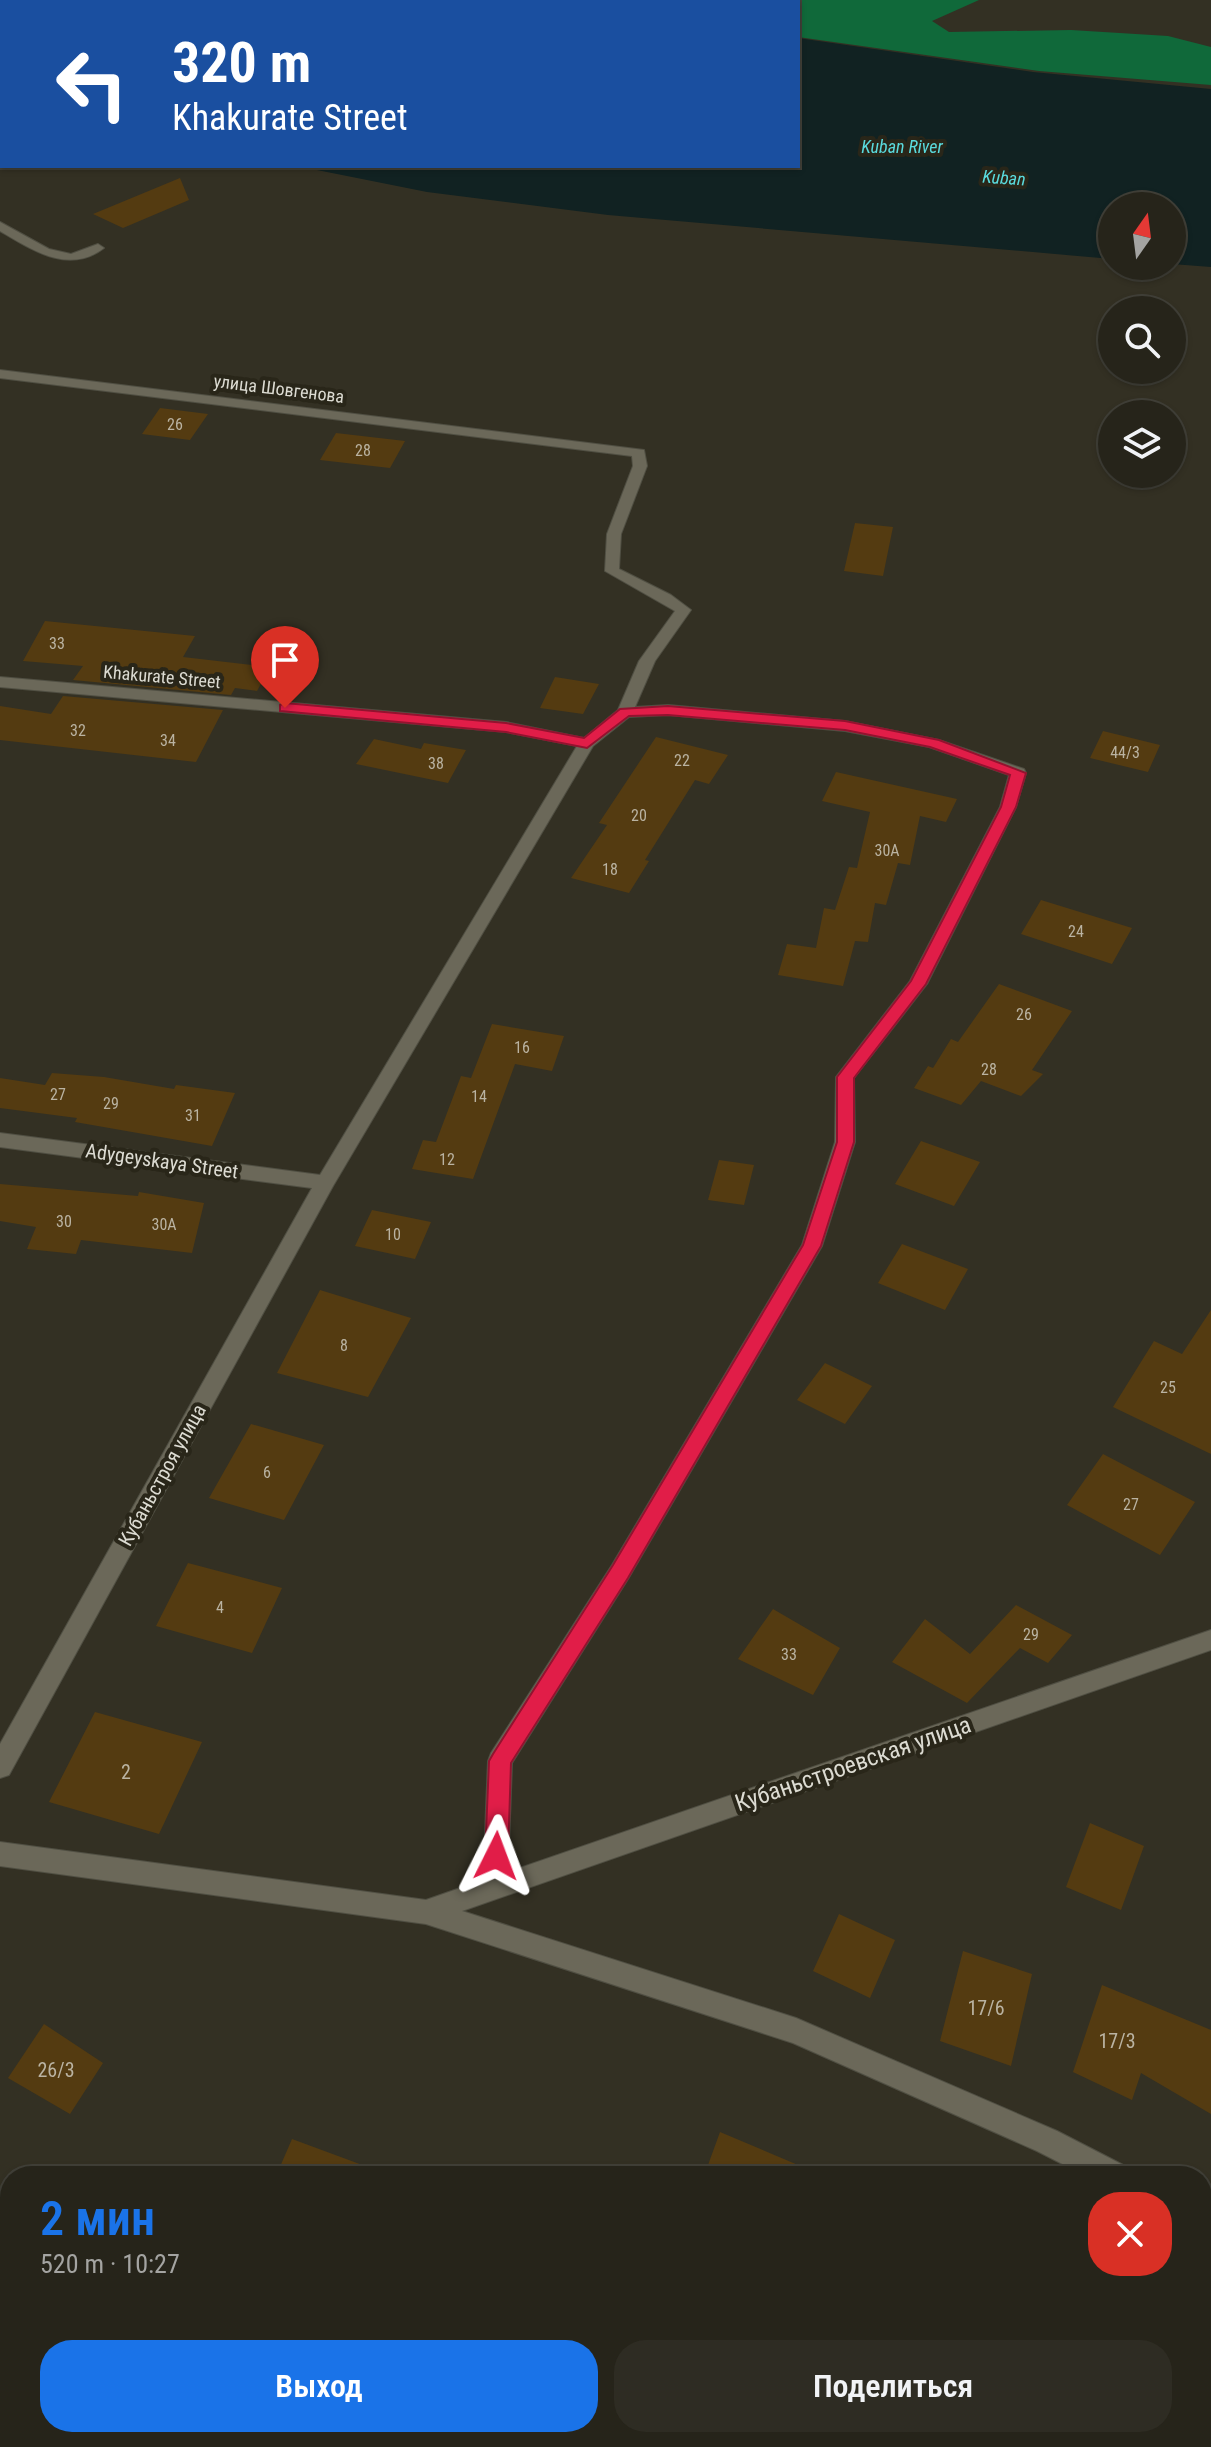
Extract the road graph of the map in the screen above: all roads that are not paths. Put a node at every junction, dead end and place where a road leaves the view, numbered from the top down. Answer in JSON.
{"nodes":[{"id":1,"x":0,"y":226,"type":"edge"},
{"id":2,"x":98,"y":248,"type":"dead end"},
{"id":3,"x":0,"y":374,"type":"edge"},
{"id":4,"x":0,"y":682,"type":"edge"},
{"id":5,"x":625,"y":712,"type":"junction"},
{"id":6,"x":587,"y":743,"type":"junction"},
{"id":7,"x":0,"y":1140,"type":"edge"},
{"id":8,"x":325,"y":1183,"type":"junction"},
{"id":9,"x":1211,"y":1640,"type":"edge"},
{"id":10,"x":0,"y":1767,"type":"edge"},
{"id":11,"x":0,"y":1854,"type":"edge"},
{"id":12,"x":495,"y":1888,"type":"junction"},
{"id":13,"x":426,"y":1912,"type":"junction"},
{"id":14,"x":1096,"y":2166,"type":"edge"}],
"edges":[{"from":1,"to":2,"type":"street"},
{"from":3,"to":5,"type":"street","name":"улица Шовгенова"},
{"from":4,"to":6,"type":"street","name":"Khakurate Street"},
{"from":5,"to":6,"type":"street"},
{"from":5,"to":12,"type":"street"},
{"from":6,"to":8,"type":"street","name":"Кубаньстроя улица"},
{"from":7,"to":8,"type":"street","name":"Adygeyskaya Street"},
{"from":8,"to":10,"type":"street","name":"Кубаньстроя улица"},
{"from":9,"to":12,"type":"street","name":"Кубаньстроевская улица"},
{"from":11,"to":13,"type":"street"},
{"from":12,"to":13,"type":"street","name":"Кубаньстроевская улица"},
{"from":13,"to":14,"type":"street"}]}
